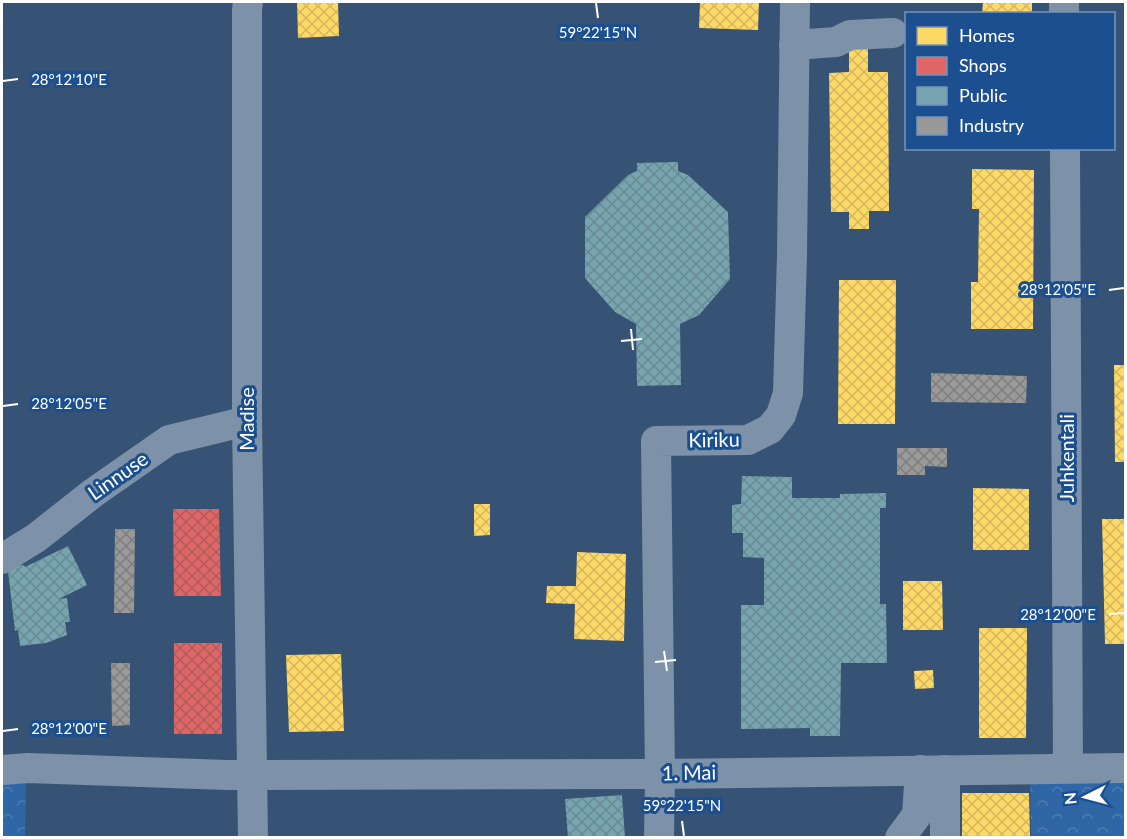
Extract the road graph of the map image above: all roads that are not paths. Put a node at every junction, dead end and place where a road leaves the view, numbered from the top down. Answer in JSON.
{"nodes":[{"id":1,"x":248,"y":2,"type":"edge"},
{"id":2,"x":795,"y":2,"type":"edge"},
{"id":3,"x":893,"y":33,"type":"dead end"},
{"id":4,"x":794,"y":45,"type":"junction"},
{"id":5,"x":1065,"y":150,"type":"edge"},
{"id":6,"x":247,"y":421,"type":"junction"},
{"id":7,"x":2,"y":559,"type":"edge"},
{"id":8,"x":1068,"y":768,"type":"junction"},
{"id":9,"x":1125,"y":768,"type":"edge"},
{"id":10,"x":2,"y":770,"type":"edge"},
{"id":11,"x":932,"y":770,"type":"junction"},
{"id":12,"x":660,"y":774,"type":"junction"},
{"id":13,"x":253,"y":775,"type":"junction"},
{"id":14,"x":253,"y":837,"type":"edge"},
{"id":15,"x":659,"y":837,"type":"edge"},
{"id":16,"x":900,"y":837,"type":"edge"},
{"id":17,"x":945,"y":837,"type":"edge"}],
"edges":[{"from":1,"to":6,"type":"street","name":"Madise"},
{"from":2,"to":4,"type":"street","name":"Kiriku"},
{"from":3,"to":4,"type":"street"},
{"from":4,"to":12,"type":"street","name":"Kiriku"},
{"from":5,"to":8,"type":"street","name":"Juhkentali"},
{"from":6,"to":7,"type":"street","name":"Linnuse"},
{"from":6,"to":13,"type":"street","name":"Madise"},
{"from":8,"to":9,"type":"street","name":"1. Mai"},
{"from":8,"to":11,"type":"street","name":"1. Mai"},
{"from":10,"to":13,"type":"street","name":"1. Mai"},
{"from":11,"to":12,"type":"street","name":"1. Mai"},
{"from":11,"to":16,"type":"street"},
{"from":11,"to":17,"type":"street"},
{"from":12,"to":13,"type":"street","name":"1. Mai"},
{"from":12,"to":15,"type":"street","name":"Kiriku"},
{"from":13,"to":14,"type":"street","name":"Madise"}]}
